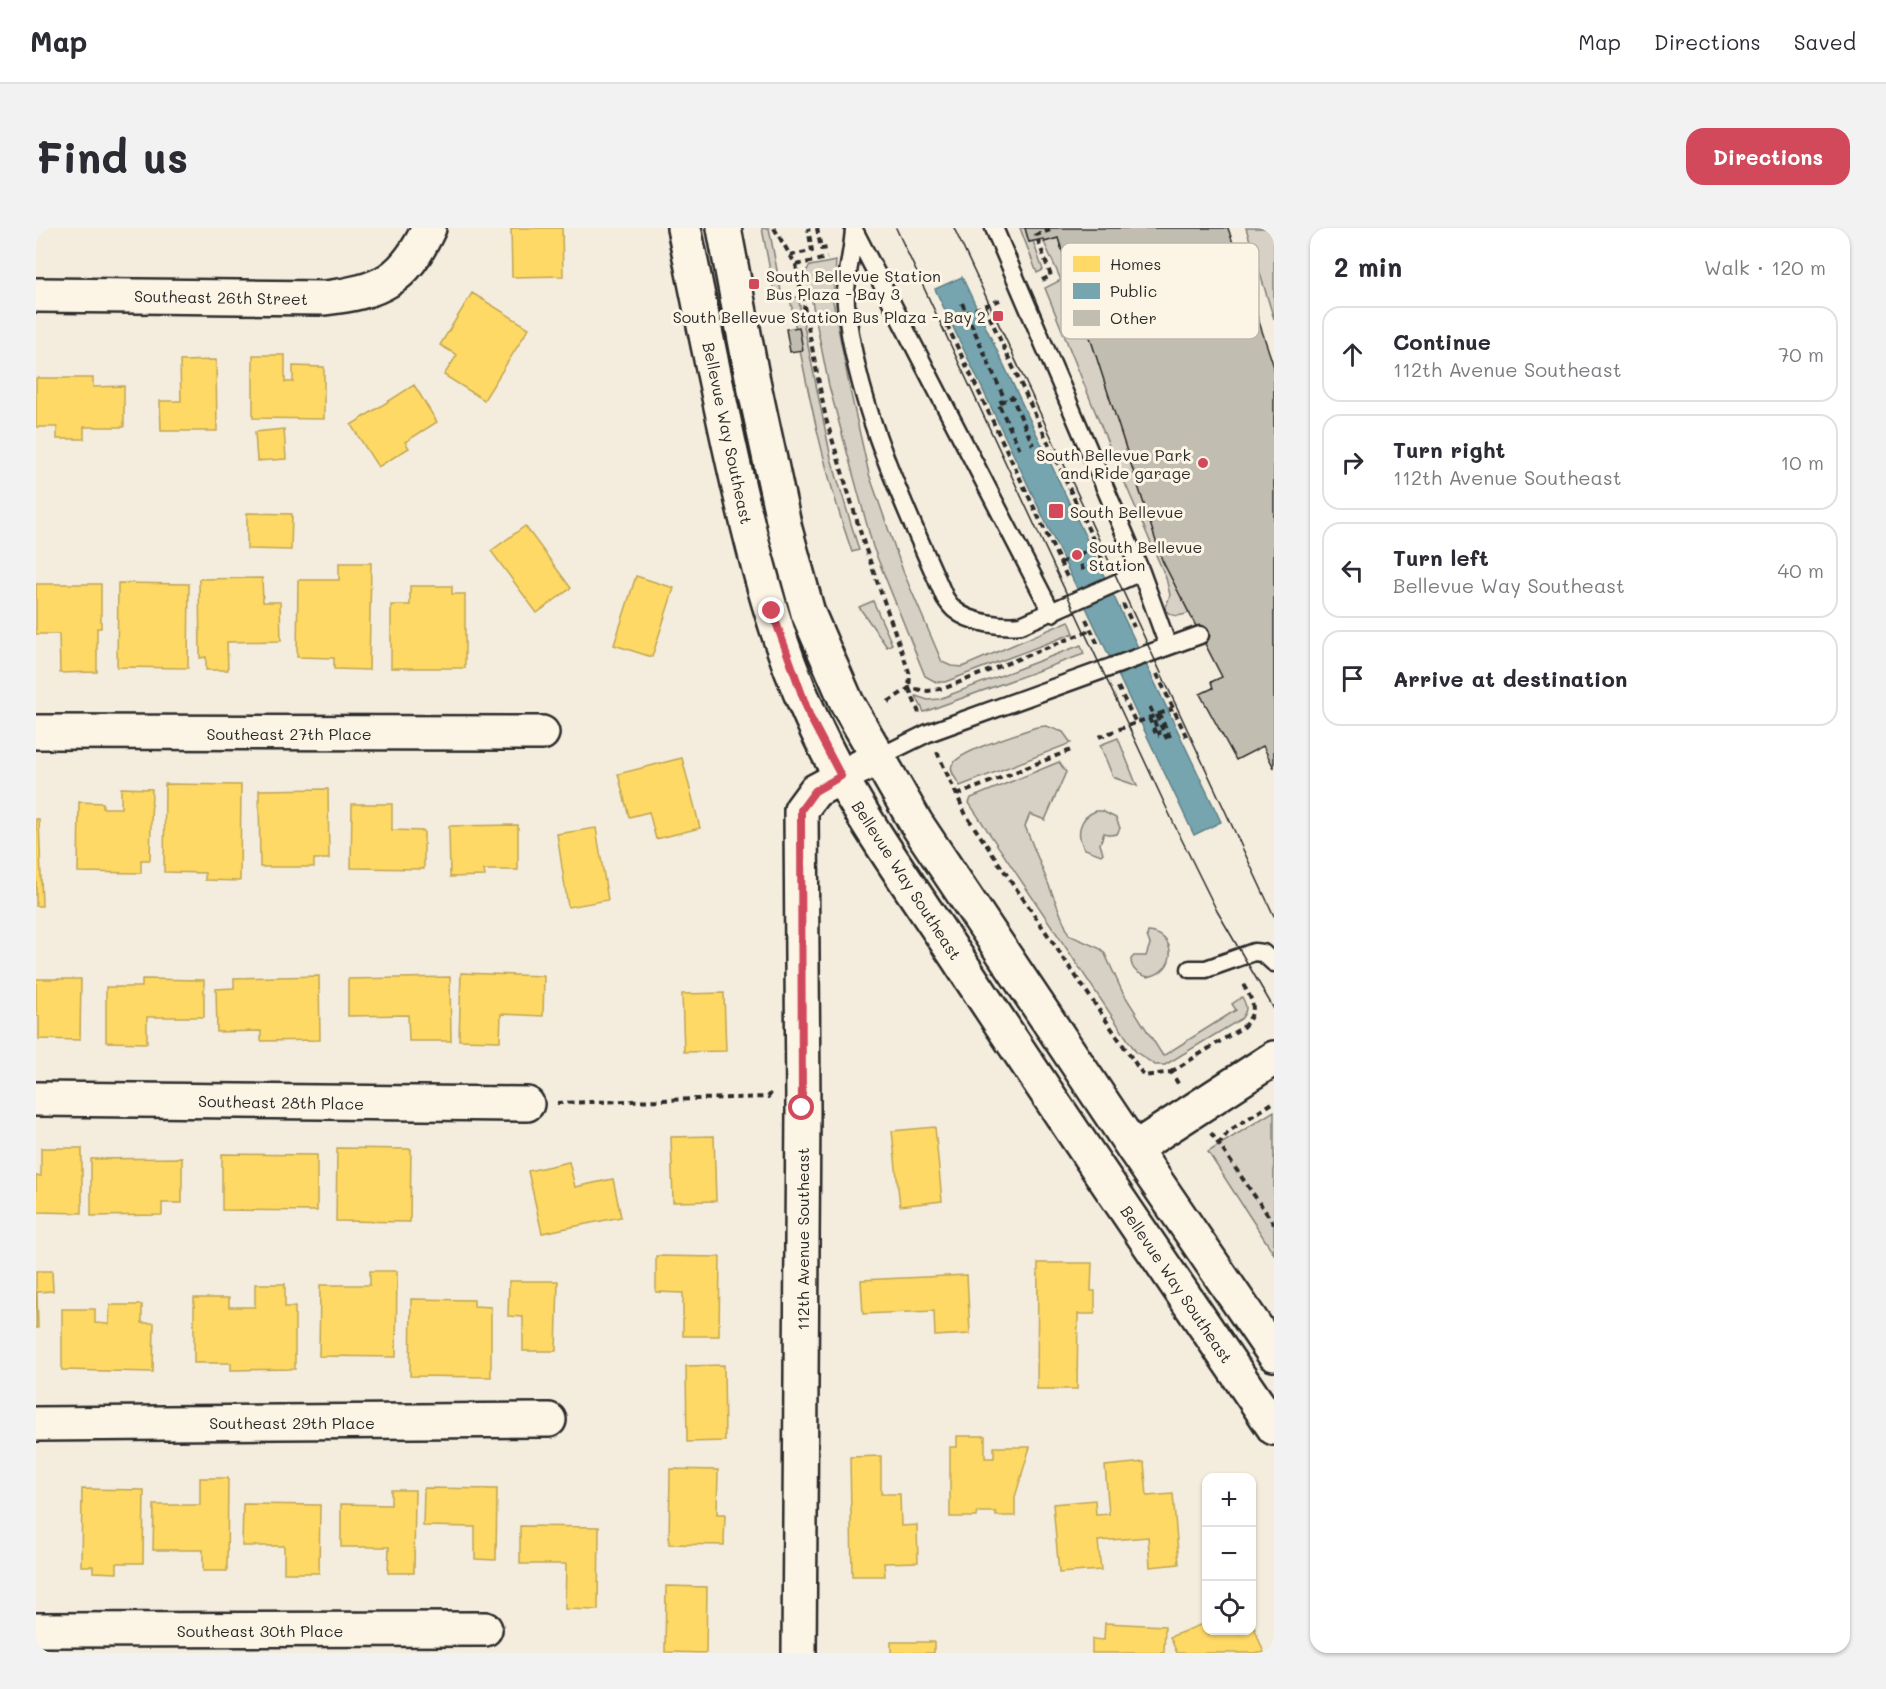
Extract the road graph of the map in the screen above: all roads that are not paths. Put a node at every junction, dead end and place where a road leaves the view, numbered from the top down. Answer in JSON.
{"nodes":[{"id":1,"x":429,"y":228,"type":"edge"},
{"id":2,"x":684,"y":228,"type":"edge"},
{"id":3,"x":724,"y":228,"type":"edge"},
{"id":4,"x":994,"y":228,"type":"edge"},
{"id":5,"x":854,"y":229,"type":"edge"},
{"id":6,"x":36,"y":295,"type":"edge"},
{"id":7,"x":1141,"y":572,"type":"junction"},
{"id":8,"x":1052,"y":612,"type":"junction"},
{"id":9,"x":1200,"y":635,"type":"dead end"},
{"id":10,"x":1168,"y":646,"type":"junction"},
{"id":11,"x":36,"y":732,"type":"edge"},
{"id":12,"x":542,"y":733,"type":"dead end"},
{"id":13,"x":877,"y":758,"type":"junction"},
{"id":14,"x":841,"y":776,"type":"junction"},
{"id":15,"x":1274,"y":963,"type":"edge"},
{"id":16,"x":1190,"y":969,"type":"dead end"},
{"id":17,"x":1274,"y":1058,"type":"edge"},
{"id":18,"x":36,"y":1099,"type":"edge"},
{"id":19,"x":527,"y":1104,"type":"road end"},
{"id":20,"x":1134,"y":1149,"type":"junction"},
{"id":21,"x":1102,"y":1173,"type":"junction"},
{"id":22,"x":1274,"y":1354,"type":"edge"},
{"id":23,"x":549,"y":1420,"type":"dead end"},
{"id":24,"x":36,"y":1424,"type":"edge"},
{"id":25,"x":1274,"y":1428,"type":"edge"},
{"id":26,"x":485,"y":1629,"type":"dead end"},
{"id":27,"x":36,"y":1630,"type":"edge"},
{"id":28,"x":799,"y":1653,"type":"edge"}],
"edges":[{"from":1,"to":6,"type":"street","name":"Southeast 26th Street"},
{"from":2,"to":14,"type":"street","name":"Bellevue Way Southeast"},
{"from":3,"to":13,"type":"street","name":"Bellevue Way Southeast"},
{"from":4,"to":7,"type":"lane"},
{"from":5,"to":8,"type":"lane"},
{"from":5,"to":8,"type":"lane"},
{"from":7,"to":8,"type":"lane"},
{"from":7,"to":10,"type":"lane"},
{"from":9,"to":10,"type":"lane"},
{"from":10,"to":13,"type":"lane"},
{"from":11,"to":12,"type":"street","name":"Southeast 27th Place"},
{"from":13,"to":14,"type":"street","name":"112th Avenue Southeast"},
{"from":13,"to":20,"type":"street","name":"Bellevue Way Southeast"},
{"from":14,"to":21,"type":"street","name":"Bellevue Way Southeast"},
{"from":14,"to":28,"type":"street","name":"112th Avenue Southeast"},
{"from":15,"to":16,"type":"lane"},
{"from":17,"to":20,"type":"street"},
{"from":18,"to":19,"type":"street","name":"Southeast 28th Place"},
{"from":20,"to":21,"type":"street"},
{"from":20,"to":22,"type":"street","name":"Bellevue Way Southeast"},
{"from":21,"to":25,"type":"street","name":"Bellevue Way Southeast"},
{"from":23,"to":24,"type":"street","name":"Southeast 29th Place"},
{"from":26,"to":27,"type":"street","name":"Southeast 30th Place"}]}
